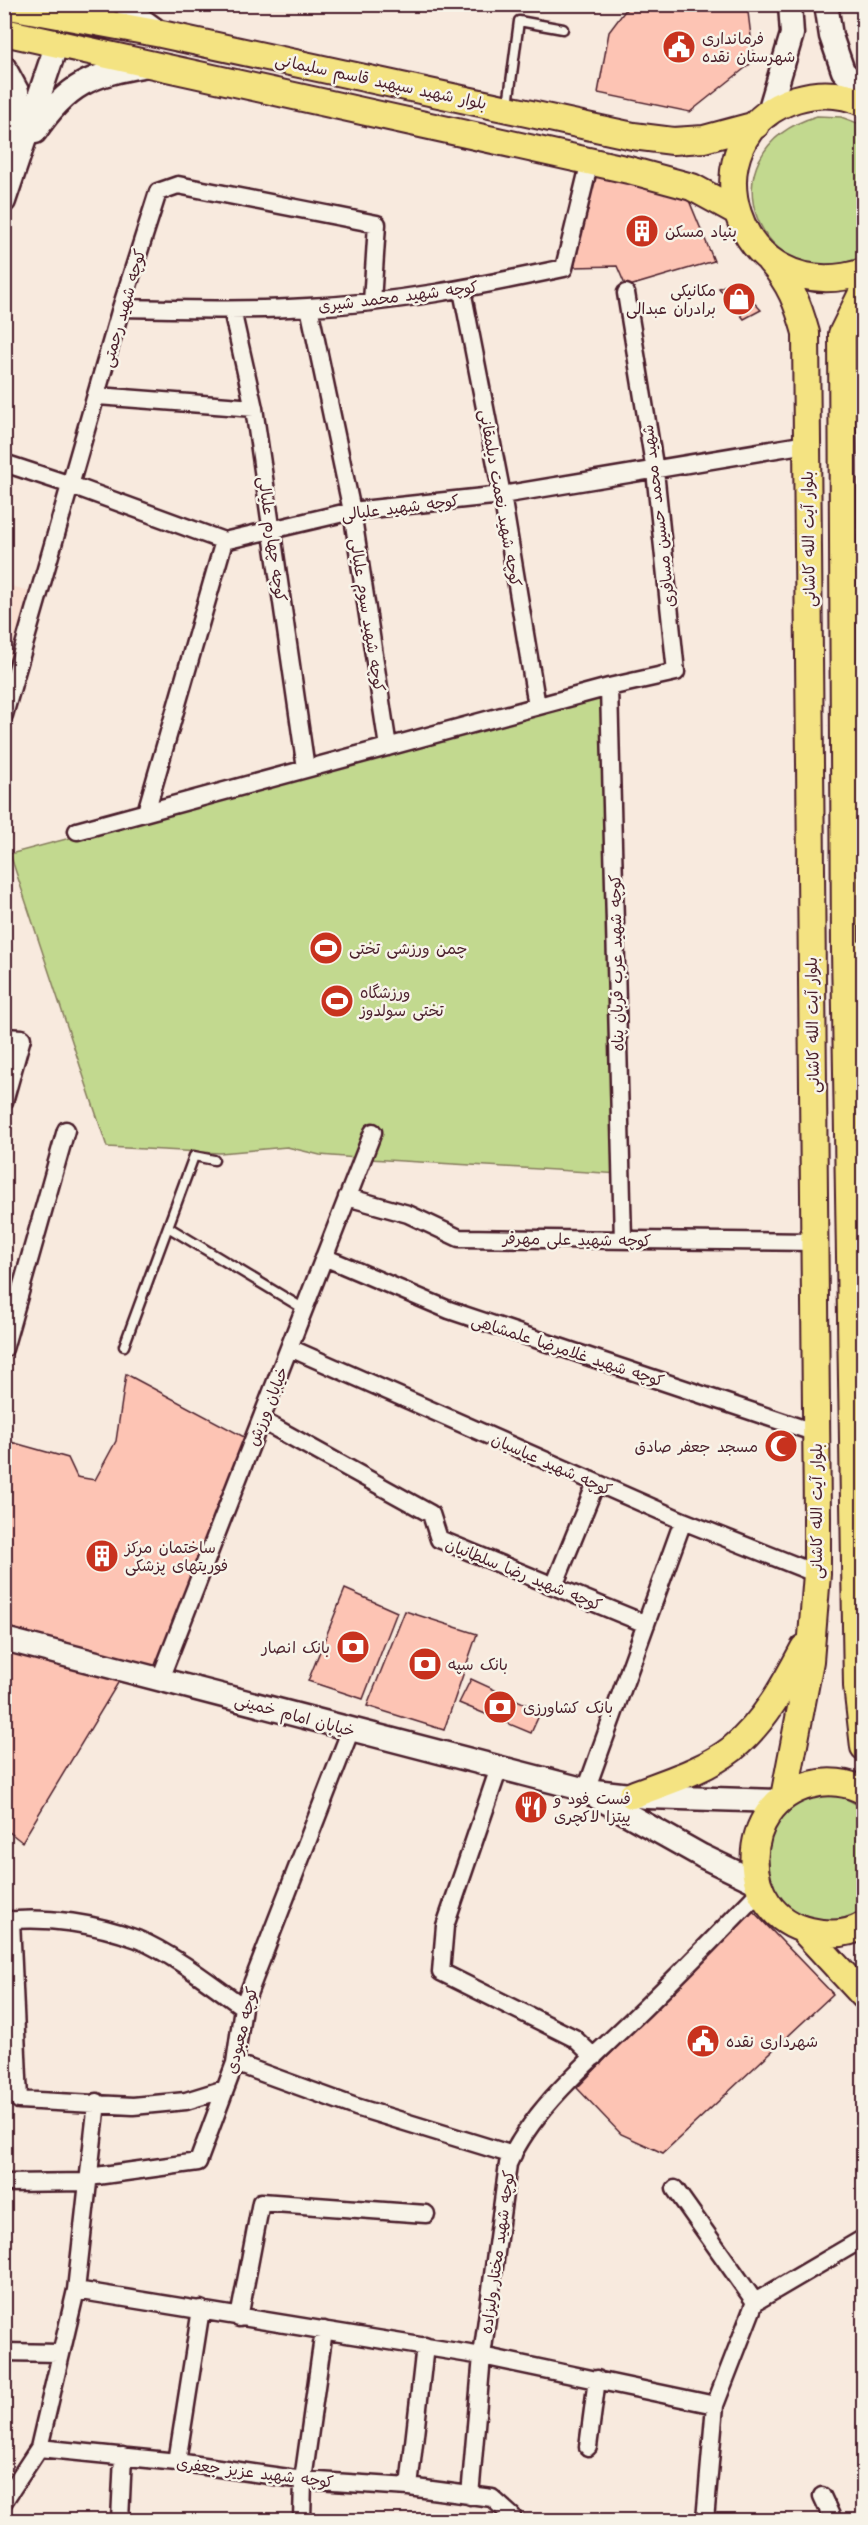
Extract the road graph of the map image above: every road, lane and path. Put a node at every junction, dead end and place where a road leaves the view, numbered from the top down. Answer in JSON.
{"nodes":[{"id":1,"x":125,"y":4,"type":"edge"},
{"id":2,"x":790,"y":4,"type":"edge"},
{"id":3,"x":826,"y":4,"type":"edge"},
{"id":4,"x":4,"y":5,"type":"edge"},
{"id":5,"x":63,"y":10,"type":"edge"},
{"id":6,"x":563,"y":29,"type":"dead end"},
{"id":7,"x":4,"y":32,"type":"edge"},
{"id":8,"x":161,"y":34,"type":"junction"},
{"id":9,"x":200,"y":42,"type":"junction"},
{"id":10,"x":57,"y":43,"type":"junction"},
{"id":11,"x":153,"y":64,"type":"junction"},
{"id":12,"x":4,"y":67,"type":"edge"},
{"id":13,"x":191,"y":73,"type":"junction"},
{"id":14,"x":864,"y":92,"type":"edge"},
{"id":15,"x":864,"y":103,"type":"edge"},
{"id":16,"x":507,"y":109,"type":"junction"},
{"id":17,"x":762,"y":120,"type":"junction"},
{"id":18,"x":633,"y":136,"type":"junction"},
{"id":19,"x":22,"y":151,"type":"junction"},
{"id":20,"x":590,"y":161,"type":"junction"},
{"id":21,"x":629,"y":170,"type":"junction"},
{"id":22,"x":4,"y":201,"type":"edge"},
{"id":23,"x":736,"y":211,"type":"junction"},
{"id":24,"x":770,"y":261,"type":"junction"},
{"id":25,"x":864,"y":272,"type":"edge"},
{"id":26,"x":864,"y":289,"type":"edge"},
{"id":27,"x":462,"y":290,"type":"junction"},
{"id":28,"x":626,"y":292,"type":"dead end"},
{"id":29,"x":372,"y":302,"type":"junction"},
{"id":30,"x":121,"y":308,"type":"junction"},
{"id":31,"x":309,"y":308,"type":"junction"},
{"id":32,"x":232,"y":310,"type":"junction"},
{"id":33,"x":98,"y":396,"type":"junction"},
{"id":34,"x":807,"y":403,"type":"junction"},
{"id":35,"x":254,"y":408,"type":"junction"},
{"id":36,"x":843,"y":427,"type":"junction"},
{"id":37,"x":807,"y":444,"type":"junction"},
{"id":38,"x":4,"y":463,"type":"edge"},
{"id":39,"x":655,"y":471,"type":"junction"},
{"id":40,"x":71,"y":485,"type":"junction"},
{"id":41,"x":502,"y":495,"type":"junction"},
{"id":42,"x":352,"y":512,"type":"junction"},
{"id":43,"x":272,"y":529,"type":"junction"},
{"id":44,"x":224,"y":542,"type":"junction"},
{"id":45,"x":609,"y":687,"type":"junction"},
{"id":46,"x":537,"y":706,"type":"junction"},
{"id":47,"x":4,"y":715,"type":"edge"},
{"id":48,"x":854,"y":729,"type":"edge"},
{"id":49,"x":388,"y":747,"type":"junction"},
{"id":50,"x":306,"y":769,"type":"junction"},
{"id":51,"x":146,"y":812,"type":"junction"},
{"id":52,"x":77,"y":831,"type":"dead end"},
{"id":53,"x":854,"y":950,"type":"edge"},
{"id":54,"x":4,"y":1037,"type":"edge"},
{"id":55,"x":4,"y":1102,"type":"edge"},
{"id":56,"x":66,"y":1130,"type":"dead end"},
{"id":57,"x":373,"y":1132,"type":"dead end"},
{"id":58,"x":214,"y":1160,"type":"dead end"},
{"id":59,"x":347,"y":1197,"type":"junction"},
{"id":60,"x":168,"y":1227,"type":"junction"},
{"id":61,"x":623,"y":1240,"type":"junction"},
{"id":62,"x":814,"y":1242,"type":"junction"},
{"id":63,"x":324,"y":1257,"type":"junction"},
{"id":64,"x":11,"y":1304,"type":"edge"},
{"id":65,"x":304,"y":1309,"type":"junction"},
{"id":66,"x":124,"y":1346,"type":"dead end"},
{"id":67,"x":290,"y":1348,"type":"junction"},
{"id":68,"x":4,"y":1349,"type":"edge"},
{"id":69,"x":261,"y":1420,"type":"junction"},
{"id":70,"x":859,"y":1423,"type":"edge"},
{"id":71,"x":816,"y":1433,"type":"junction"},
{"id":72,"x":596,"y":1483,"type":"junction"},
{"id":73,"x":817,"y":1516,"type":"junction"},
{"id":74,"x":855,"y":1517,"type":"junction"},
{"id":75,"x":683,"y":1521,"type":"junction"},
{"id":76,"x":817,"y":1574,"type":"junction"},
{"id":77,"x":554,"y":1586,"type":"junction"},
{"id":78,"x":646,"y":1624,"type":"junction"},
{"id":79,"x":812,"y":1632,"type":"junction"},
{"id":80,"x":4,"y":1639,"type":"edge"},
{"id":81,"x":160,"y":1679,"type":"junction"},
{"id":82,"x":351,"y":1729,"type":"junction"},
{"id":83,"x":864,"y":1747,"type":"edge"},
{"id":84,"x":499,"y":1768,"type":"junction"},
{"id":85,"x":586,"y":1791,"type":"junction"},
{"id":86,"x":864,"y":1791,"type":"edge"},
{"id":87,"x":632,"y":1796,"type":"junction"},
{"id":88,"x":781,"y":1799,"type":"junction"},
{"id":89,"x":758,"y":1886,"type":"junction"},
{"id":90,"x":8,"y":1920,"type":"edge"},
{"id":91,"x":864,"y":1925,"type":"edge"},
{"id":92,"x":802,"y":1929,"type":"junction"},
{"id":93,"x":864,"y":1996,"type":"edge"},
{"id":94,"x":243,"y":2007,"type":"junction"},
{"id":95,"x":594,"y":2057,"type":"junction"},
{"id":96,"x":234,"y":2064,"type":"junction"},
{"id":97,"x":225,"y":2089,"type":"junction"},
{"id":98,"x":98,"y":2102,"type":"junction"},
{"id":99,"x":513,"y":2155,"type":"junction"},
{"id":100,"x":89,"y":2180,"type":"junction"},
{"id":101,"x":4,"y":2183,"type":"edge"},
{"id":102,"x":675,"y":2189,"type":"dead end"},
{"id":103,"x":426,"y":2214,"type":"dead end"},
{"id":104,"x":861,"y":2239,"type":"edge"},
{"id":105,"x":864,"y":2258,"type":"edge"},
{"id":106,"x":76,"y":2290,"type":"junction"},
{"id":107,"x":754,"y":2302,"type":"junction"},
{"id":108,"x":201,"y":2309,"type":"junction"},
{"id":109,"x":239,"y":2318,"type":"junction"},
{"id":110,"x":324,"y":2330,"type":"junction"},
{"id":111,"x":425,"y":2346,"type":"junction"},
{"id":112,"x":4,"y":2352,"type":"edge"},
{"id":113,"x":59,"y":2353,"type":"junction"},
{"id":114,"x":482,"y":2356,"type":"junction"},
{"id":115,"x":597,"y":2379,"type":"junction"},
{"id":116,"x":715,"y":2405,"type":"junction"},
{"id":117,"x":588,"y":2447,"type":"dead end"},
{"id":118,"x":39,"y":2448,"type":"junction"},
{"id":119,"x":123,"y":2456,"type":"junction"},
{"id":120,"x":177,"y":2462,"type":"junction"},
{"id":121,"x":303,"y":2480,"type":"junction"},
{"id":122,"x":409,"y":2487,"type":"junction"},
{"id":123,"x":470,"y":2496,"type":"junction"},
{"id":124,"x":822,"y":2496,"type":"dead end"},
{"id":125,"x":4,"y":2501,"type":"edge"},
{"id":126,"x":120,"y":2520,"type":"edge"},
{"id":127,"x":302,"y":2520,"type":"edge"},
{"id":128,"x":512,"y":2520,"type":"edge"},
{"id":129,"x":705,"y":2520,"type":"edge"},
{"id":130,"x":833,"y":2520,"type":"edge"}],
"edges":[{"from":1,"to":8,"type":"main road"},
{"from":2,"to":17,"type":"main road"},
{"from":3,"to":14,"type":"main road"},
{"from":4,"to":5,"type":"main road","name":"بلوار شهید سپهبد قاسم سلیمانی"},
{"from":5,"to":8,"type":"main road","name":"بلوار شهید سپهبد قاسم سلیمانی"},
{"from":6,"to":16,"type":"lane"},
{"from":7,"to":10,"type":"main road","name":"بلوار شهید سپهبد قاسم سلیمانی"},
{"from":8,"to":9,"type":"main road","name":"بلوار شهید سپهبد قاسم سلیمانی"},
{"from":9,"to":13,"type":"main road"},
{"from":9,"to":16,"type":"main road","name":"بلوار شهید سپهبد قاسم سلیمانی"},
{"from":10,"to":11,"type":"main road","name":"بلوار شهید سپهبد قاسم سلیمانی"},
{"from":10,"to":19,"type":"main road"},
{"from":11,"to":13,"type":"main road","name":"بلوار شهید سپهبد قاسم سلیمانی"},
{"from":11,"to":19,"type":"main road"},
{"from":12,"to":19,"type":"main road"},
{"from":13,"to":20,"type":"main road","name":"بلوار شهید سپهبد قاسم سلیمانی"},
{"from":15,"to":17,"type":"main road"},
{"from":16,"to":18,"type":"main road","name":"بلوار شهید سپهبد قاسم سلیمانی"},
{"from":17,"to":18,"type":"main road","name":"بلوار شهید سپهبد قاسم سلیمانی"},
{"from":17,"to":23,"type":"main road"},
{"from":18,"to":21,"type":"main road"},
{"from":19,"to":22,"type":"main road"},
{"from":20,"to":21,"type":"main road","name":"بلوار شهید سپهبد قاسم سلیمانی"},
{"from":20,"to":27,"type":"street","name":"کوچه شهید محمد شیری"},
{"from":21,"to":23,"type":"main road","name":"بلوار شهید سپهبد قاسم سلیمانی"},
{"from":23,"to":24,"type":"main road","name":"بلوار آیت الله کاشانی"},
{"from":24,"to":25,"type":"main road"},
{"from":24,"to":34,"type":"main road","name":"بلوار آیت الله کاشانی"},
{"from":26,"to":36,"type":"main road","name":"بلوار آیت الله کاشانی"},
{"from":27,"to":29,"type":"street","name":"کوچه شهید محمد شیری"},
{"from":27,"to":41,"type":"street","name":"کوچه شهید نعمت دیلمقانی"},
{"from":28,"to":39,"type":"street","name":"شهید محمد حسین مسافری"},
{"from":29,"to":30,"type":"street","name":"کوچه شهید رحمتی"},
{"from":29,"to":31,"type":"street","name":"کوچه شهید محمد شیری"},
{"from":30,"to":32,"type":"street","name":"کوچه شهید محمد شیری"},
{"from":30,"to":33,"type":"street","name":"کوچه شهید رحمتی"},
{"from":31,"to":32,"type":"street","name":"کوچه شهید محمد شیری"},
{"from":31,"to":42,"type":"street","name":"کوچه شهید سوم علیالی"},
{"from":32,"to":35,"type":"street","name":"کوچه چهارم علیالی"},
{"from":33,"to":35,"type":"street"},
{"from":33,"to":40,"type":"street","name":"کوچه شهید رحمتی"},
{"from":34,"to":36,"type":"main road"},
{"from":34,"to":37,"type":"main road","name":"بلوار آیت الله کاشانی"},
{"from":35,"to":43,"type":"street","name":"کوچه چهارم علیالی"},
{"from":36,"to":48,"type":"main road","name":"بلوار آیت الله کاشانی"},
{"from":37,"to":39,"type":"street","name":"کوچه شهید علیالی"},
{"from":37,"to":62,"type":"main road","name":"بلوار آیت الله کاشانی"},
{"from":38,"to":40,"type":"street"},
{"from":39,"to":41,"type":"street","name":"کوچه شهید علیالی"},
{"from":39,"to":45,"type":"street","name":"شهید محمد حسین مسافری"},
{"from":40,"to":44,"type":"street"},
{"from":40,"to":47,"type":"street","name":"کوچه شهید رحمتی"},
{"from":41,"to":42,"type":"street","name":"کوچه شهید علیالی"},
{"from":41,"to":46,"type":"street","name":"کوچه شهید نعمت دیلمقانی"},
{"from":42,"to":43,"type":"street","name":"کوچه شهید علیالی"},
{"from":42,"to":49,"type":"street","name":"کوچه شهید سوم علیالی"},
{"from":43,"to":44,"type":"street","name":"کوچه شهید علیالی"},
{"from":43,"to":50,"type":"street","name":"کوچه چهارم علیالی"},
{"from":44,"to":51,"type":"street"},
{"from":45,"to":46,"type":"street"},
{"from":45,"to":61,"type":"street","name":"کوچه شهید عرب قربان پناه"},
{"from":46,"to":49,"type":"street"},
{"from":48,"to":53,"type":"main road","name":"بلوار آیت الله کاشانی"},
{"from":49,"to":50,"type":"street"},
{"from":50,"to":51,"type":"street"},
{"from":51,"to":52,"type":"street"},
{"from":53,"to":70,"type":"main road","name":"بلوار آیت الله کاشانی"},
{"from":54,"to":55,"type":"street"},
{"from":56,"to":64,"type":"street"},
{"from":57,"to":59,"type":"street","name":"خیابان ورزش"},
{"from":58,"to":60,"type":"lane"},
{"from":59,"to":61,"type":"street","name":"کوچه شهید علی مهرفر"},
{"from":59,"to":63,"type":"street","name":"خیابان ورزش"},
{"from":60,"to":65,"type":"lane"},
{"from":60,"to":66,"type":"lane"},
{"from":61,"to":62,"type":"street","name":"کوچه شهید علی مهرفر"},
{"from":62,"to":71,"type":"main road","name":"بلوار آیت الله کاشانی"},
{"from":63,"to":65,"type":"street","name":"خیابان ورزش"},
{"from":63,"to":71,"type":"street","name":"کوچه شهید غلامرضا علمشاهی"},
{"from":64,"to":68,"type":"street"},
{"from":65,"to":67,"type":"street","name":"خیابان ورزش"},
{"from":67,"to":69,"type":"street","name":"خیابان ورزش"},
{"from":67,"to":72,"type":"street","name":"کوچه شهید عباسیان"},
{"from":69,"to":77,"type":"street","name":"کوچه شهید رضا سلطانیان"},
{"from":69,"to":81,"type":"street","name":"خیابان ورزش"},
{"from":70,"to":74,"type":"main road","name":"بلوار آیت الله کاشانی"},
{"from":71,"to":73,"type":"main road","name":"بلوار آیت الله کاشانی"},
{"from":72,"to":75,"type":"street","name":"کوچه شهید عباسیان"},
{"from":72,"to":77,"type":"street"},
{"from":73,"to":74,"type":"main road"},
{"from":73,"to":76,"type":"main road","name":"بلوار آیت الله کاشانی"},
{"from":74,"to":83,"type":"main road","name":"بلوار آیت الله کاشانی"},
{"from":75,"to":76,"type":"street","name":"کوچه شهید عباسیان"},
{"from":75,"to":78,"type":"street"},
{"from":76,"to":79,"type":"main road","name":"بلوار آیت الله کاشانی"},
{"from":77,"to":78,"type":"street","name":"کوچه شهید رضا سلطانیان"},
{"from":78,"to":85,"type":"street"},
{"from":79,"to":87,"type":"main road"},
{"from":79,"to":88,"type":"main road","name":"بلوار آیت الله کاشانی"},
{"from":80,"to":81,"type":"main road","name":"خیابان امام خمینی"},
{"from":81,"to":82,"type":"main road","name":"خیابان امام خمینی"},
{"from":82,"to":84,"type":"main road","name":"خیابان امام خمینی"},
{"from":82,"to":94,"type":"street","name":"کوچه معبودی"},
{"from":84,"to":85,"type":"main road","name":"خیابان امام خمینی"},
{"from":84,"to":95,"type":"street"},
{"from":85,"to":87,"type":"main road"},
{"from":85,"to":89,"type":"main road"},
{"from":86,"to":88,"type":"main road"},
{"from":87,"to":88,"type":"main road"},
{"from":88,"to":89,"type":"main road"},
{"from":89,"to":92,"type":"main road"},
{"from":89,"to":95,"type":"street","name":"کوچه شهید مختار ولیزاده"},
{"from":90,"to":94,"type":"street"},
{"from":90,"to":98,"type":"street"},
{"from":91,"to":92,"type":"main road"},
{"from":92,"to":93,"type":"main road"},
{"from":94,"to":96,"type":"street","name":"کوچه معبودی"},
{"from":95,"to":99,"type":"street","name":"کوچه شهید مختار ولیزاده"},
{"from":96,"to":97,"type":"street","name":"کوچه معبودی"},
{"from":96,"to":99,"type":"street"},
{"from":97,"to":98,"type":"street"},
{"from":97,"to":100,"type":"street","name":"کوچه معبودی"},
{"from":98,"to":100,"type":"street"},
{"from":99,"to":114,"type":"street","name":"کوچه شهید مختار ولیزاده"},
{"from":100,"to":101,"type":"street"},
{"from":100,"to":106,"type":"street"},
{"from":102,"to":107,"type":"street"},
{"from":103,"to":109,"type":"street"},
{"from":104,"to":105,"type":"street"},
{"from":104,"to":107,"type":"street"},
{"from":106,"to":108,"type":"street"},
{"from":106,"to":113,"type":"street"},
{"from":107,"to":116,"type":"street"},
{"from":108,"to":109,"type":"street"},
{"from":108,"to":120,"type":"street"},
{"from":109,"to":110,"type":"street"},
{"from":110,"to":111,"type":"street"},
{"from":110,"to":121,"type":"street"},
{"from":111,"to":114,"type":"street"},
{"from":111,"to":122,"type":"street"},
{"from":112,"to":113,"type":"street"},
{"from":113,"to":118,"type":"street"},
{"from":114,"to":115,"type":"street"},
{"from":114,"to":123,"type":"street","name":"کوچه شهید مختار ولیزاده"},
{"from":115,"to":116,"type":"street"},
{"from":115,"to":117,"type":"street"},
{"from":116,"to":129,"type":"street"},
{"from":118,"to":119,"type":"street","name":"کوچه شهید عزیز جعفری"},
{"from":118,"to":125,"type":"street"},
{"from":119,"to":120,"type":"street","name":"کوچه شهید عزیز جعفری"},
{"from":119,"to":126,"type":"street"},
{"from":120,"to":121,"type":"street","name":"کوچه شهید عزیز جعفری"},
{"from":121,"to":122,"type":"street","name":"کوچه شهید عزیز جعفری"},
{"from":121,"to":127,"type":"street"},
{"from":122,"to":123,"type":"street","name":"کوچه شهید عزیز جعفری"},
{"from":123,"to":128,"type":"street","name":"کوچه شهید عزیز جعفری"},
{"from":124,"to":130,"type":"street"}]}
